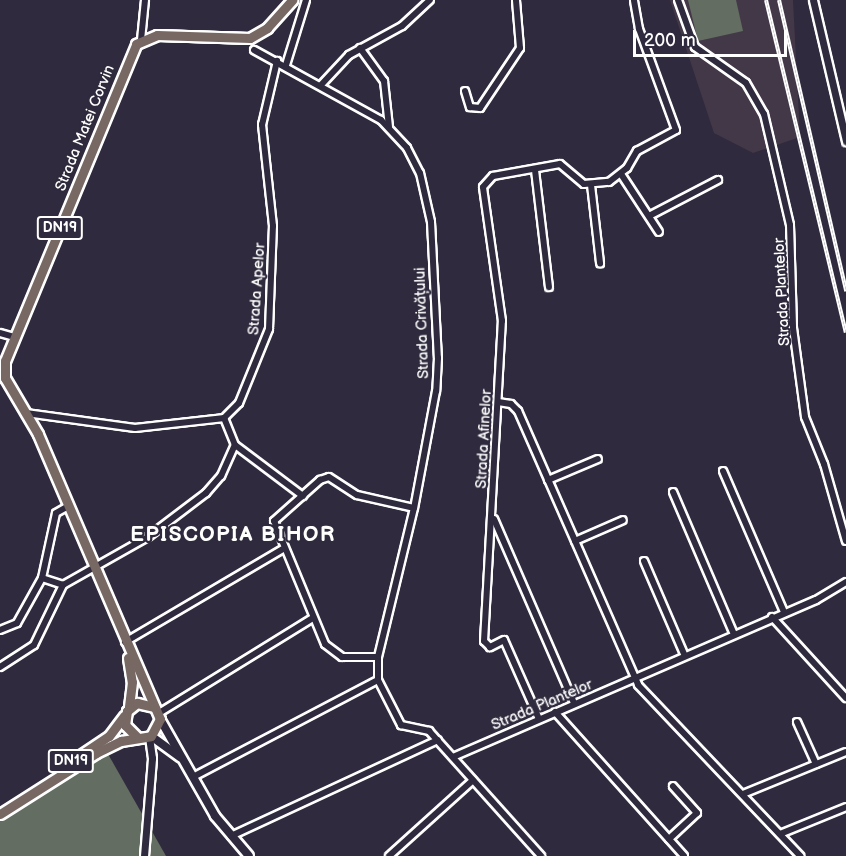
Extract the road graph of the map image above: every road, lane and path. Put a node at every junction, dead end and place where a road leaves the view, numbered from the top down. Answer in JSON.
{"nodes":[{"id":1,"x":145,"y":0,"type":"edge"},
{"id":2,"x":292,"y":0,"type":"edge"},
{"id":3,"x":306,"y":0,"type":"edge"},
{"id":4,"x":430,"y":0,"type":"edge"},
{"id":5,"x":516,"y":0,"type":"edge"},
{"id":6,"x":634,"y":0,"type":"edge"},
{"id":7,"x":678,"y":0,"type":"edge"},
{"id":8,"x":813,"y":0,"type":"edge"},
{"id":9,"x":141,"y":40,"type":"junction"},
{"id":10,"x":360,"y":48,"type":"junction"},
{"id":11,"x":254,"y":50,"type":"dead end"},
{"id":12,"x":277,"y":61,"type":"junction"},
{"id":13,"x":286,"y":65,"type":"junction"},
{"id":14,"x":321,"y":85,"type":"junction"},
{"id":15,"x":465,"y":91,"type":"dead end"},
{"id":16,"x":389,"y":128,"type":"junction"},
{"id":17,"x":846,"y":141,"type":"edge"},
{"id":18,"x":535,"y":170,"type":"junction"},
{"id":19,"x":621,"y":174,"type":"junction"},
{"id":20,"x":718,"y":180,"type":"dead end"},
{"id":21,"x":591,"y":185,"type":"junction"},
{"id":22,"x":648,"y":216,"type":"junction"},
{"id":23,"x":659,"y":232,"type":"dead end"},
{"id":24,"x":600,"y":263,"type":"dead end"},
{"id":25,"x":549,"y":286,"type":"dead end"},
{"id":26,"x":0,"y":333,"type":"edge"},
{"id":27,"x":14,"y":337,"type":"junction"},
{"id":28,"x":2,"y":371,"type":"edge"},
{"id":29,"x":498,"y":402,"type":"junction"},
{"id":30,"x":26,"y":413,"type":"junction"},
{"id":31,"x":224,"y":418,"type":"junction"},
{"id":32,"x":235,"y":446,"type":"junction"},
{"id":33,"x":598,"y":459,"type":"dead end"},
{"id":34,"x":723,"y":471,"type":"dead end"},
{"id":35,"x":548,"y":480,"type":"junction"},
{"id":36,"x":673,"y":492,"type":"dead end"},
{"id":37,"x":303,"y":496,"type":"junction"},
{"id":38,"x":67,"y":507,"type":"junction"},
{"id":39,"x":414,"y":508,"type":"junction"},
{"id":40,"x":492,"y":516,"type":"junction"},
{"id":41,"x":623,"y":520,"type":"dead end"},
{"id":42,"x":575,"y":541,"type":"junction"},
{"id":43,"x":846,"y":541,"type":"edge"},
{"id":44,"x":284,"y":549,"type":"junction"},
{"id":45,"x":644,"y":561,"type":"dead end"},
{"id":46,"x":94,"y":570,"type":"junction"},
{"id":47,"x":42,"y":578,"type":"junction"},
{"id":48,"x":846,"y":582,"type":"edge"},
{"id":49,"x":63,"y":585,"type":"junction"},
{"id":50,"x":784,"y":612,"type":"junction"},
{"id":51,"x":772,"y":617,"type":"junction"},
{"id":52,"x":313,"y":618,"type":"junction"},
{"id":53,"x":0,"y":630,"type":"edge"},
{"id":54,"x":734,"y":634,"type":"junction"},
{"id":55,"x":126,"y":645,"type":"junction"},
{"id":56,"x":685,"y":656,"type":"junction"},
{"id":57,"x":378,"y":657,"type":"junction"},
{"id":58,"x":0,"y":667,"type":"edge"},
{"id":59,"x":634,"y":679,"type":"junction"},
{"id":60,"x":378,"y":680,"type":"junction"},
{"id":61,"x":846,"y":698,"type":"edge"},
{"id":62,"x":574,"y":704,"type":"junction"},
{"id":63,"x":127,"y":711,"type":"junction"},
{"id":64,"x":555,"y":712,"type":"junction"},
{"id":65,"x":158,"y":714,"type":"junction"},
{"id":66,"x":538,"y":719,"type":"junction"},
{"id":67,"x":797,"y":722,"type":"dead end"},
{"id":68,"x":150,"y":737,"type":"junction"},
{"id":69,"x":138,"y":738,"type":"junction"},
{"id":70,"x":438,"y":740,"type":"junction"},
{"id":71,"x":846,"y":752,"type":"edge"},
{"id":72,"x":453,"y":757,"type":"junction"},
{"id":73,"x":183,"y":760,"type":"junction"},
{"id":74,"x":816,"y":764,"type":"junction"},
{"id":75,"x":193,"y":777,"type":"junction"},
{"id":76,"x":473,"y":780,"type":"junction"},
{"id":77,"x":673,"y":786,"type":"dead end"},
{"id":78,"x":743,"y":794,"type":"junction"},
{"id":79,"x":0,"y":806,"type":"edge"},
{"id":80,"x":846,"y":807,"type":"edge"},
{"id":81,"x":0,"y":813,"type":"edge"},
{"id":82,"x":780,"y":834,"type":"junction"},
{"id":83,"x":231,"y":836,"type":"junction"},
{"id":84,"x":669,"y":839,"type":"junction"},
{"id":85,"x":144,"y":856,"type":"edge"},
{"id":86,"x":249,"y":856,"type":"edge"},
{"id":87,"x":389,"y":856,"type":"edge"},
{"id":88,"x":541,"y":856,"type":"edge"},
{"id":89,"x":684,"y":856,"type":"edge"},
{"id":90,"x":800,"y":856,"type":"edge"}],
"edges":[{"from":1,"to":9,"type":"street"},
{"from":2,"to":9,"type":"main road"},
{"from":3,"to":13,"type":"street"},
{"from":4,"to":10,"type":"street"},
{"from":5,"to":15,"type":"street"},
{"from":6,"to":19,"type":"street"},
{"from":7,"to":43,"type":"street","name":"Strada Plantelor"},
{"from":8,"to":17,"type":"street"},
{"from":9,"to":27,"type":"main road","name":"Strada Matei Corvin","number":"DN19"},
{"from":10,"to":14,"type":"street"},
{"from":10,"to":16,"type":"street"},
{"from":11,"to":12,"type":"street","name":"Strada Crivățului"},
{"from":12,"to":13,"type":"street","name":"Strada Crivățului"},
{"from":12,"to":31,"type":"street","name":"Strada Apelor"},
{"from":13,"to":14,"type":"street","name":"Strada Crivățului"},
{"from":14,"to":16,"type":"street","name":"Strada Crivățului"},
{"from":16,"to":39,"type":"street","name":"Strada Crivățului"},
{"from":18,"to":21,"type":"street","name":"Strada Afinelor"},
{"from":18,"to":25,"type":"street"},
{"from":18,"to":29,"type":"street","name":"Strada Afinelor"},
{"from":19,"to":21,"type":"street"},
{"from":19,"to":22,"type":"street"},
{"from":20,"to":22,"type":"street"},
{"from":21,"to":24,"type":"street"},
{"from":22,"to":23,"type":"street"},
{"from":26,"to":27,"type":"street"},
{"from":27,"to":28,"type":"main road","name":"Strada Matei Corvin","number":"DN19"},
{"from":28,"to":30,"type":"main road","name":"Strada Matei Corvin","number":"DN19"},
{"from":29,"to":35,"type":"street"},
{"from":29,"to":40,"type":"street","name":"Strada Afinelor"},
{"from":30,"to":31,"type":"street"},
{"from":30,"to":38,"type":"main road","name":"Strada Matei Corvin","number":"DN19"},
{"from":31,"to":32,"type":"street"},
{"from":32,"to":37,"type":"street"},
{"from":32,"to":46,"type":"street"},
{"from":33,"to":35,"type":"street"},
{"from":34,"to":50,"type":"street"},
{"from":35,"to":42,"type":"street"},
{"from":36,"to":54,"type":"street"},
{"from":37,"to":39,"type":"street"},
{"from":37,"to":44,"type":"street"},
{"from":38,"to":46,"type":"main road","name":"Strada Matei Corvin","number":"DN19"},
{"from":38,"to":47,"type":"street"},
{"from":39,"to":57,"type":"street","name":"Strada Crivățului"},
{"from":40,"to":62,"type":"street"},
{"from":40,"to":66,"type":"street","name":"Strada Afinelor"},
{"from":41,"to":42,"type":"street"},
{"from":42,"to":59,"type":"street"},
{"from":44,"to":52,"type":"street"},
{"from":44,"to":55,"type":"street"},
{"from":45,"to":56,"type":"street"},
{"from":46,"to":49,"type":"street"},
{"from":46,"to":55,"type":"main road","name":"Strada Matei Corvin","number":"DN19"},
{"from":47,"to":49,"type":"street"},
{"from":47,"to":53,"type":"street"},
{"from":48,"to":50,"type":"street","name":"Strada Plantelor"},
{"from":49,"to":58,"type":"street"},
{"from":50,"to":51,"type":"street","name":"Strada Plantelor"},
{"from":51,"to":54,"type":"street","name":"Strada Plantelor"},
{"from":51,"to":61,"type":"street"},
{"from":52,"to":57,"type":"street"},
{"from":52,"to":65,"type":"street"},
{"from":54,"to":56,"type":"street","name":"Strada Plantelor"},
{"from":55,"to":63,"type":"main road","name":"Strada Matei Corvin","number":"DN19"},
{"from":55,"to":65,"type":"main road","name":"Strada Matei Corvin","number":"DN19"},
{"from":56,"to":59,"type":"street","name":"Strada Plantelor"},
{"from":57,"to":60,"type":"street","name":"Strada Crivățului"},
{"from":59,"to":62,"type":"street","name":"Strada Plantelor"},
{"from":59,"to":78,"type":"street"},
{"from":60,"to":70,"type":"street"},
{"from":60,"to":75,"type":"street"},
{"from":62,"to":64,"type":"street","name":"Strada Plantelor"},
{"from":63,"to":65,"type":"main road"},
{"from":63,"to":69,"type":"main road"},
{"from":63,"to":79,"type":"main road","number":"DN19"},
{"from":64,"to":66,"type":"street","name":"Strada Plantelor"},
{"from":64,"to":84,"type":"street"},
{"from":65,"to":68,"type":"main road"},
{"from":65,"to":73,"type":"main road","name":"Strada Matei Corvin"},
{"from":66,"to":72,"type":"street","name":"Strada Plantelor"},
{"from":67,"to":74,"type":"street"},
{"from":68,"to":69,"type":"main road","number":"DN19"},
{"from":68,"to":73,"type":"main road","name":"Strada Matei Corvin"},
{"from":68,"to":85,"type":"street"},
{"from":69,"to":81,"type":"main road","number":"DN19"},
{"from":70,"to":72,"type":"street"},
{"from":70,"to":83,"type":"street"},
{"from":71,"to":74,"type":"street"},
{"from":72,"to":76,"type":"street"},
{"from":73,"to":75,"type":"main road","name":"Strada Matei Corvin"},
{"from":74,"to":78,"type":"street"},
{"from":75,"to":83,"type":"main road","name":"Strada Matei Corvin"},
{"from":76,"to":87,"type":"street"},
{"from":76,"to":88,"type":"street"},
{"from":77,"to":84,"type":"street"},
{"from":78,"to":82,"type":"street"},
{"from":80,"to":82,"type":"street"},
{"from":82,"to":90,"type":"street"},
{"from":83,"to":86,"type":"main road","name":"Strada Matei Corvin"},
{"from":84,"to":89,"type":"street"}]}
